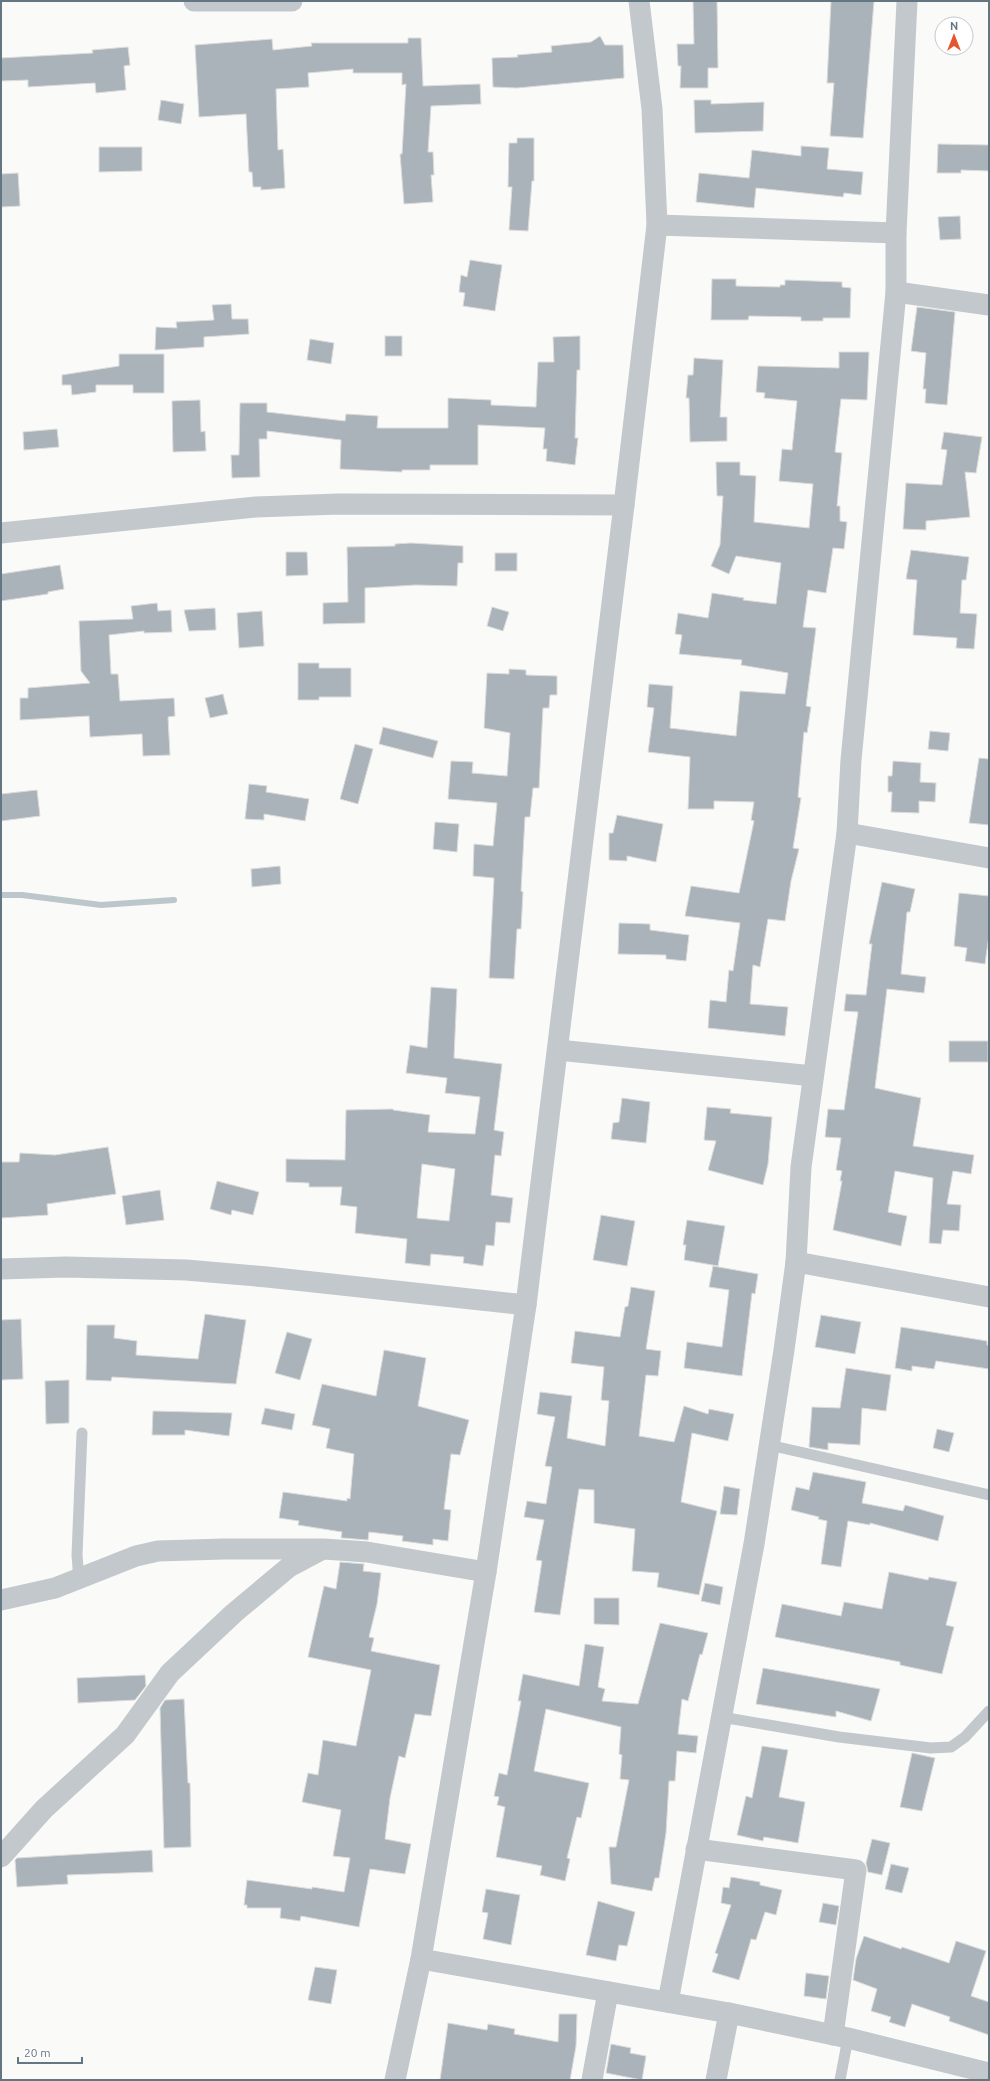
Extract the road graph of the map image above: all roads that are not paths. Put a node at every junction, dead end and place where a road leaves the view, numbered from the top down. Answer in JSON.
{"nodes":[{"id":1,"x":194,"y":1,"type":"edge"},
{"id":2,"x":292,"y":1,"type":"edge"},
{"id":3,"x":638,"y":1,"type":"edge"},
{"id":4,"x":907,"y":1,"type":"edge"},
{"id":5,"x":657,"y":225,"type":"junction"},
{"id":6,"x":896,"y":233,"type":"junction"},
{"id":7,"x":896,"y":292,"type":"junction"},
{"id":8,"x":989,"y":305,"type":"edge"},
{"id":9,"x":624,"y":505,"type":"junction"},
{"id":10,"x":1,"y":533,"type":"edge"},
{"id":11,"x":847,"y":832,"type":"junction"},
{"id":12,"x":989,"y":858,"type":"edge"},
{"id":13,"x":558,"y":1050,"type":"junction"},
{"id":14,"x":812,"y":1076,"type":"junction"},
{"id":15,"x":796,"y":1262,"type":"junction"},
{"id":16,"x":1,"y":1269,"type":"edge"},
{"id":17,"x":989,"y":1297,"type":"edge"},
{"id":18,"x":526,"y":1305,"type":"junction"},
{"id":19,"x":82,"y":1433,"type":"dead end"},
{"id":20,"x":770,"y":1445,"type":"junction"},
{"id":21,"x":989,"y":1495,"type":"edge"},
{"id":22,"x":324,"y":1549,"type":"junction"},
{"id":23,"x":486,"y":1572,"type":"junction"},
{"id":24,"x":79,"y":1580,"type":"junction"},
{"id":25,"x":1,"y":1600,"type":"edge"},
{"id":26,"x":989,"y":1710,"type":"edge"},
{"id":27,"x":721,"y":1717,"type":"junction"},
{"id":28,"x":696,"y":1849,"type":"junction"},
{"id":29,"x":1,"y":1857,"type":"edge"},
{"id":30,"x":421,"y":1960,"type":"junction"},
{"id":31,"x":608,"y":1992,"type":"junction"},
{"id":32,"x":668,"y":2002,"type":"junction"},
{"id":33,"x":729,"y":2014,"type":"junction"},
{"id":34,"x":840,"y":2036,"type":"junction"},
{"id":35,"x":989,"y":2073,"type":"edge"},
{"id":36,"x":395,"y":2080,"type":"edge"},
{"id":37,"x":592,"y":2080,"type":"edge"},
{"id":38,"x":716,"y":2080,"type":"edge"},
{"id":39,"x":840,"y":2080,"type":"edge"}],
"edges":[{"from":1,"to":2,"type":"street"},
{"from":3,"to":5,"type":"street"},
{"from":4,"to":6,"type":"street"},
{"from":5,"to":6,"type":"street"},
{"from":5,"to":9,"type":"street"},
{"from":6,"to":7,"type":"street"},
{"from":7,"to":8,"type":"street"},
{"from":7,"to":11,"type":"street"},
{"from":9,"to":10,"type":"street"},
{"from":9,"to":13,"type":"street"},
{"from":11,"to":12,"type":"street"},
{"from":11,"to":14,"type":"street"},
{"from":13,"to":14,"type":"street"},
{"from":13,"to":18,"type":"street"},
{"from":14,"to":15,"type":"street"},
{"from":15,"to":17,"type":"street"},
{"from":15,"to":20,"type":"street"},
{"from":16,"to":18,"type":"street"},
{"from":18,"to":23,"type":"street"},
{"from":19,"to":24,"type":"lane"},
{"from":20,"to":21,"type":"lane"},
{"from":20,"to":27,"type":"street"},
{"from":22,"to":23,"type":"street"},
{"from":22,"to":24,"type":"street"},
{"from":22,"to":29,"type":"street"},
{"from":23,"to":30,"type":"street"},
{"from":24,"to":25,"type":"street"},
{"from":26,"to":27,"type":"lane"},
{"from":27,"to":28,"type":"street"},
{"from":28,"to":32,"type":"street"},
{"from":28,"to":34,"type":"street"},
{"from":30,"to":31,"type":"street"},
{"from":30,"to":36,"type":"street"},
{"from":31,"to":32,"type":"street"},
{"from":31,"to":37,"type":"street"},
{"from":32,"to":33,"type":"street"},
{"from":33,"to":34,"type":"street"},
{"from":33,"to":38,"type":"street"},
{"from":34,"to":35,"type":"street"},
{"from":34,"to":39,"type":"lane"}]}
